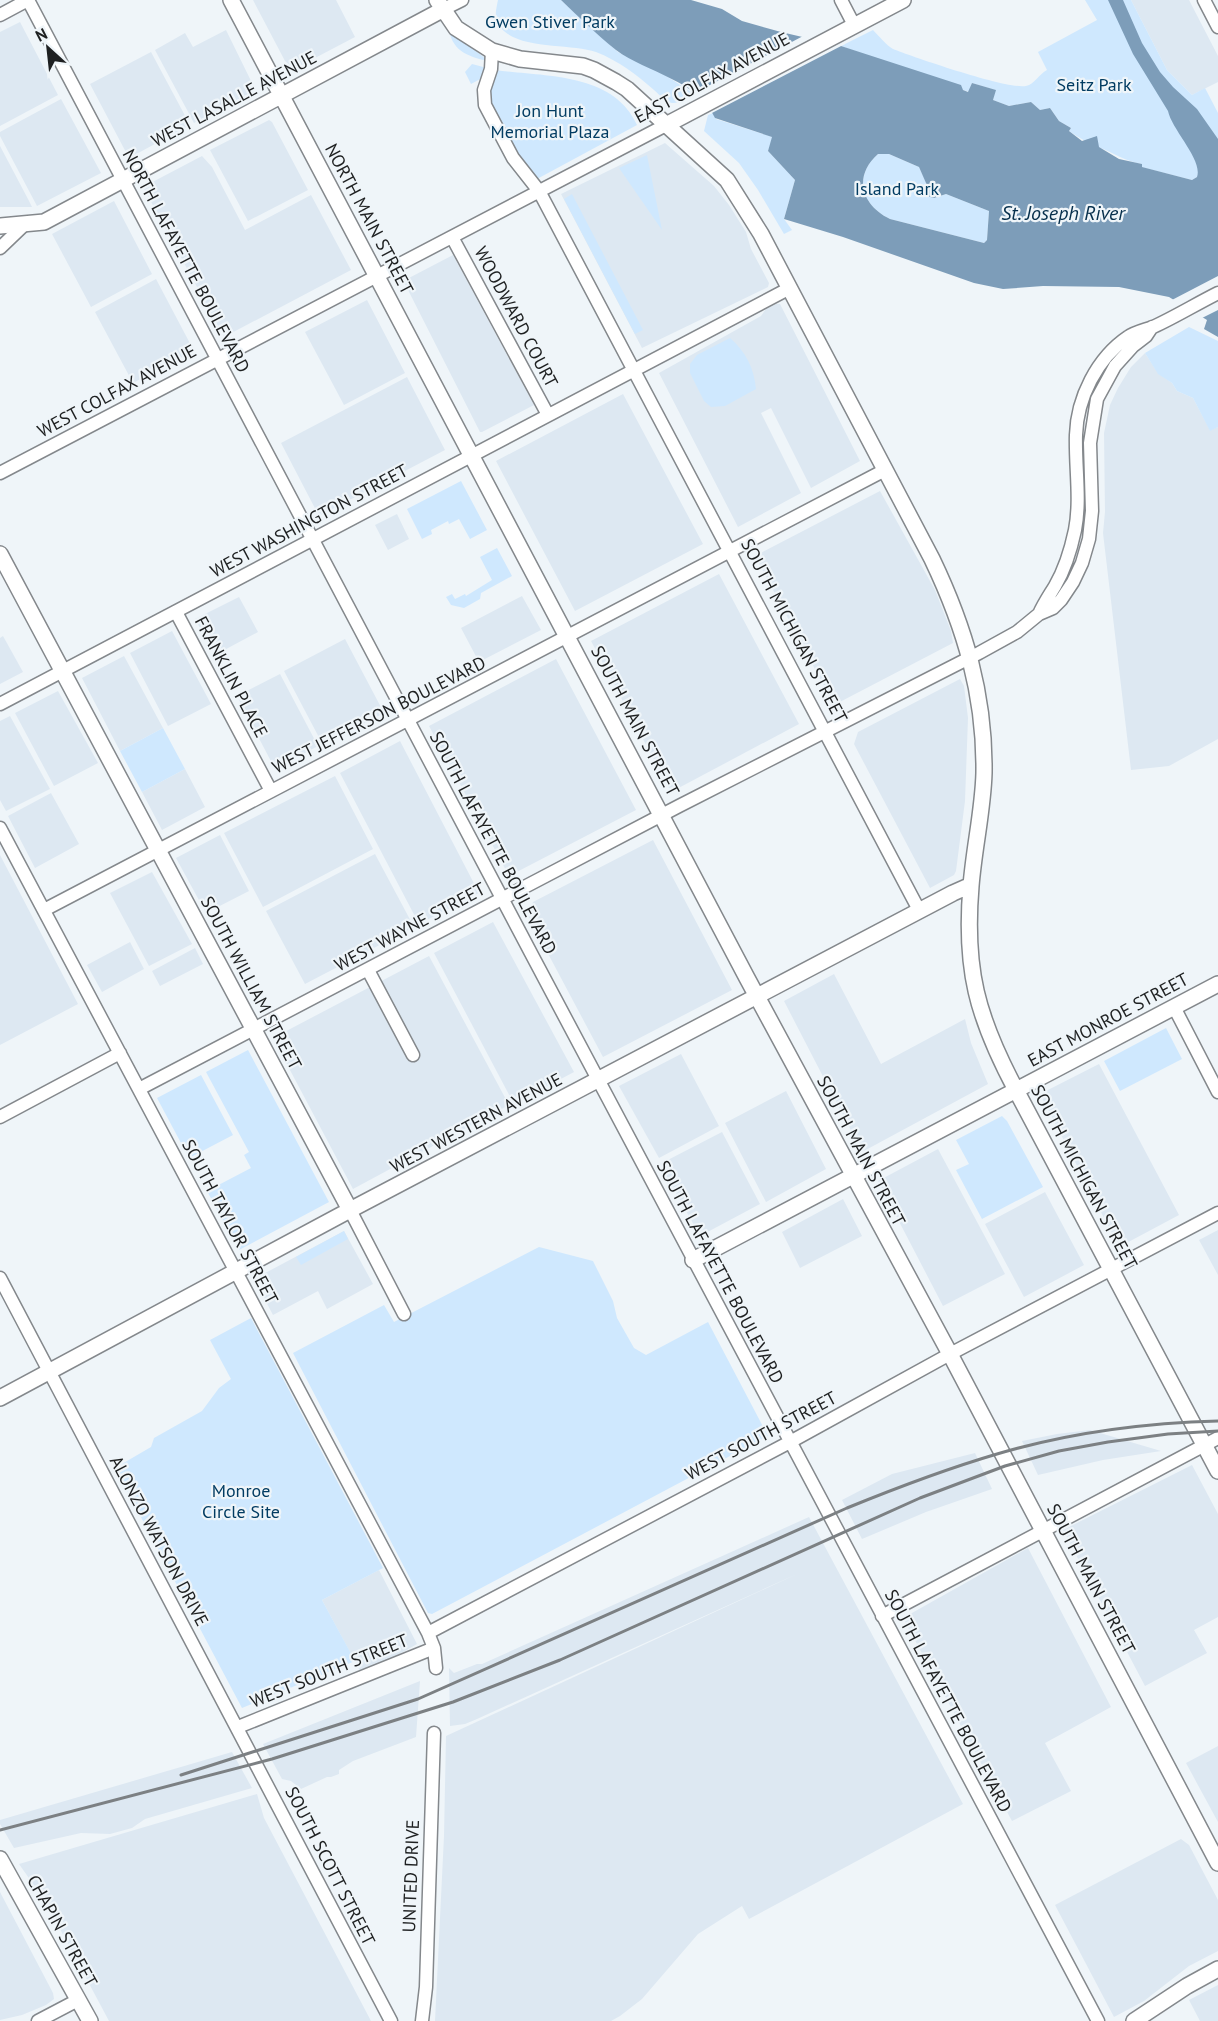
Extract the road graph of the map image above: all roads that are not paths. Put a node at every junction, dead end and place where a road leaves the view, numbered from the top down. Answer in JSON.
{"nodes":[{"id":1,"x":28,"y":0,"type":"edge"},
{"id":2,"x":231,"y":0,"type":"edge"},
{"id":3,"x":462,"y":0,"type":"edge"},
{"id":4,"x":840,"y":0,"type":"edge"},
{"id":5,"x":903,"y":0,"type":"edge"},
{"id":6,"x":1204,"y":0,"type":"edge"},
{"id":7,"x":440,"y":5,"type":"edge"},
{"id":8,"x":0,"y":15,"type":"edge"},
{"id":9,"x":1218,"y":27,"type":"edge"},
{"id":10,"x":848,"y":29,"type":"junction"},
{"id":11,"x":492,"y":51,"type":"junction"},
{"id":12,"x":282,"y":96,"type":"junction"},
{"id":13,"x":666,"y":124,"type":"junction"},
{"id":14,"x":123,"y":180,"type":"junction"},
{"id":15,"x":539,"y":191,"type":"junction"},
{"id":16,"x":24,"y":225,"type":"junction"},
{"id":17,"x":0,"y":226,"type":"edge"},
{"id":18,"x":452,"y":237,"type":"junction"},
{"id":19,"x":0,"y":248,"type":"edge"},
{"id":20,"x":377,"y":276,"type":"junction"},
{"id":21,"x":790,"y":288,"type":"junction"},
{"id":22,"x":1218,"y":293,"type":"edge"},
{"id":23,"x":218,"y":358,"type":"junction"},
{"id":24,"x":634,"y":370,"type":"junction"},
{"id":25,"x":548,"y":415,"type":"junction"},
{"id":26,"x":472,"y":455,"type":"junction"},
{"id":27,"x":885,"y":470,"type":"junction"},
{"id":28,"x":0,"y":473,"type":"edge"},
{"id":29,"x":313,"y":539,"type":"junction"},
{"id":30,"x":730,"y":551,"type":"junction"},
{"id":31,"x":0,"y":554,"type":"edge"},
{"id":32,"x":176,"y":612,"type":"junction"},
{"id":33,"x":568,"y":637,"type":"junction"},
{"id":34,"x":970,"y":658,"type":"junction"},
{"id":35,"x":63,"y":671,"type":"junction"},
{"id":36,"x":0,"y":704,"type":"edge"},
{"id":37,"x":408,"y":720,"type":"junction"},
{"id":38,"x":825,"y":731,"type":"junction"},
{"id":39,"x":271,"y":791,"type":"junction"},
{"id":40,"x":662,"y":815,"type":"junction"},
{"id":41,"x":0,"y":828,"type":"edge"},
{"id":42,"x":158,"y":850,"type":"junction"},
{"id":43,"x":971,"y":885,"type":"junction"},
{"id":44,"x":502,"y":899,"type":"junction"},
{"id":45,"x":44,"y":910,"type":"junction"},
{"id":46,"x":919,"y":910,"type":"junction"},
{"id":47,"x":368,"y":970,"type":"junction"},
{"id":48,"x":1218,"y":984,"type":"edge"},
{"id":49,"x":757,"y":997,"type":"junction"},
{"id":50,"x":1174,"y":1007,"type":"junction"},
{"id":51,"x":254,"y":1030,"type":"junction"},
{"id":52,"x":120,"y":1053,"type":"junction"},
{"id":53,"x":413,"y":1055,"type":"dead end"},
{"id":54,"x":598,"y":1080,"type":"junction"},
{"id":55,"x":139,"y":1089,"type":"junction"},
{"id":56,"x":1016,"y":1090,"type":"junction"},
{"id":57,"x":1218,"y":1092,"type":"edge"},
{"id":58,"x":0,"y":1117,"type":"edge"},
{"id":59,"x":852,"y":1176,"type":"junction"},
{"id":60,"x":350,"y":1210,"type":"junction"},
{"id":61,"x":1218,"y":1213,"type":"edge"},
{"id":62,"x":693,"y":1260,"type":"junction"},
{"id":63,"x":1111,"y":1270,"type":"junction"},
{"id":64,"x":236,"y":1272,"type":"junction"},
{"id":65,"x":0,"y":1278,"type":"edge"},
{"id":66,"x":404,"y":1314,"type":"dead end"},
{"id":67,"x":950,"y":1354,"type":"junction"},
{"id":68,"x":49,"y":1372,"type":"junction"},
{"id":69,"x":0,"y":1398,"type":"edge"},
{"id":70,"x":790,"y":1442,"type":"junction"},
{"id":71,"x":1211,"y":1442,"type":"edge"},
{"id":72,"x":1218,"y":1471,"type":"edge"},
{"id":73,"x":1043,"y":1531,"type":"junction"},
{"id":74,"x":882,"y":1616,"type":"junction"},
{"id":75,"x":428,"y":1633,"type":"junction"},
{"id":76,"x":434,"y":1648,"type":"junction"},
{"id":77,"x":436,"y":1668,"type":"dead end"},
{"id":78,"x":238,"y":1727,"type":"junction"},
{"id":79,"x":434,"y":1733,"type":"dead end"},
{"id":80,"x":0,"y":1859,"type":"edge"},
{"id":81,"x":1218,"y":1863,"type":"edge"},
{"id":82,"x":1218,"y":1969,"type":"edge"},
{"id":83,"x":78,"y":2000,"type":"junction"},
{"id":84,"x":38,"y":2021,"type":"edge"},
{"id":85,"x":90,"y":2021,"type":"edge"},
{"id":86,"x":391,"y":2021,"type":"edge"},
{"id":87,"x":422,"y":2021,"type":"edge"},
{"id":88,"x":1098,"y":2021,"type":"edge"},
{"id":89,"x":1134,"y":2021,"type":"edge"}],
"edges":[{"from":1,"to":8,"type":"street"},
{"from":1,"to":14,"type":"street","name":"NORTH LAFAYETTE BOULEVARD"},
{"from":2,"to":12,"type":"main road","name":"NORTH MAIN STREET"},
{"from":3,"to":7,"type":"street"},
{"from":4,"to":10,"type":"street"},
{"from":5,"to":10,"type":"main road","name":"EAST COLFAX AVENUE"},
{"from":6,"to":9,"type":"street"},
{"from":7,"to":11,"type":"main road","name":"SOUTH MICHIGAN STREET"},
{"from":7,"to":12,"type":"main road","name":"WEST LASALLE AVENUE"},
{"from":10,"to":13,"type":"main road","name":"EAST COLFAX AVENUE"},
{"from":11,"to":13,"type":"main road","name":"SOUTH MICHIGAN STREET"},
{"from":11,"to":15,"type":"street","name":"SOUTH MICHIGAN STREET"},
{"from":12,"to":14,"type":"main road","name":"WEST LASALLE AVENUE"},
{"from":12,"to":20,"type":"main road","name":"NORTH MAIN STREET"},
{"from":13,"to":15,"type":"street","name":"EAST COLFAX AVENUE"},
{"from":13,"to":21,"type":"main road","name":"SOUTH MICHIGAN STREET"},
{"from":14,"to":16,"type":"main road","name":"WEST LASALLE AVENUE"},
{"from":14,"to":23,"type":"street","name":"NORTH LAFAYETTE BOULEVARD"},
{"from":15,"to":18,"type":"street","name":"WEST COLFAX AVENUE"},
{"from":15,"to":24,"type":"street","name":"SOUTH MICHIGAN STREET"},
{"from":16,"to":17,"type":"main road","name":"WEST LASALLE AVENUE"},
{"from":16,"to":19,"type":"street"},
{"from":18,"to":20,"type":"street","name":"WEST COLFAX AVENUE"},
{"from":18,"to":25,"type":"street","name":"WOODWARD COURT"},
{"from":20,"to":23,"type":"street","name":"WEST COLFAX AVENUE"},
{"from":20,"to":26,"type":"main road","name":"NORTH MAIN STREET"},
{"from":21,"to":24,"type":"street","name":"WEST WASHINGTON STREET"},
{"from":21,"to":27,"type":"main road","name":"SOUTH MICHIGAN STREET"},
{"from":22,"to":34,"type":"street","name":"WEST WAYNE STREET"},
{"from":23,"to":28,"type":"street","name":"WEST COLFAX AVENUE"},
{"from":23,"to":29,"type":"street","name":"NORTH LAFAYETTE BOULEVARD"},
{"from":24,"to":25,"type":"street","name":"WEST WASHINGTON STREET"},
{"from":24,"to":30,"type":"street","name":"SOUTH MICHIGAN STREET"},
{"from":25,"to":26,"type":"street","name":"WEST WASHINGTON STREET"},
{"from":26,"to":29,"type":"street","name":"WEST WASHINGTON STREET"},
{"from":26,"to":33,"type":"main road","name":"SOUTH MAIN STREET"},
{"from":27,"to":30,"type":"street","name":"WEST JEFFERSON BOULEVARD"},
{"from":27,"to":34,"type":"main road","name":"SOUTH MICHIGAN STREET"},
{"from":29,"to":32,"type":"street","name":"WEST WASHINGTON STREET"},
{"from":29,"to":37,"type":"street","name":"SOUTH LAFAYETTE BOULEVARD"},
{"from":30,"to":33,"type":"street","name":"WEST JEFFERSON BOULEVARD"},
{"from":30,"to":38,"type":"street","name":"SOUTH MICHIGAN STREET"},
{"from":31,"to":35,"type":"main road","name":"SOUTH WILLIAM STREET"},
{"from":32,"to":35,"type":"street","name":"WEST WASHINGTON STREET"},
{"from":32,"to":39,"type":"street","name":"FRANKLIN PLACE"},
{"from":33,"to":37,"type":"street","name":"WEST JEFFERSON BOULEVARD"},
{"from":33,"to":40,"type":"main road","name":"SOUTH MAIN STREET"},
{"from":34,"to":38,"type":"street","name":"WEST WAYNE STREET"},
{"from":34,"to":43,"type":"main road","name":"SOUTH MICHIGAN STREET"},
{"from":35,"to":36,"type":"street","name":"WEST WASHINGTON STREET"},
{"from":35,"to":42,"type":"main road","name":"SOUTH WILLIAM STREET"},
{"from":37,"to":39,"type":"street","name":"WEST JEFFERSON BOULEVARD"},
{"from":37,"to":44,"type":"street","name":"SOUTH LAFAYETTE BOULEVARD"},
{"from":38,"to":40,"type":"street","name":"WEST WAYNE STREET"},
{"from":38,"to":46,"type":"street","name":"SOUTH MICHIGAN STREET"},
{"from":39,"to":42,"type":"street","name":"WEST JEFFERSON BOULEVARD"},
{"from":40,"to":44,"type":"street","name":"WEST WAYNE STREET"},
{"from":40,"to":49,"type":"main road","name":"SOUTH MAIN STREET"},
{"from":41,"to":45,"type":"street","name":"SOUTH TAYLOR STREET"},
{"from":42,"to":45,"type":"street","name":"WEST JEFFERSON BOULEVARD"},
{"from":42,"to":51,"type":"main road","name":"SOUTH WILLIAM STREET"},
{"from":43,"to":46,"type":"main road","name":"WEST WESTERN AVENUE"},
{"from":43,"to":56,"type":"main road","name":"SOUTH MICHIGAN STREET"},
{"from":44,"to":47,"type":"street","name":"WEST WAYNE STREET"},
{"from":44,"to":54,"type":"street","name":"SOUTH LAFAYETTE BOULEVARD"},
{"from":45,"to":52,"type":"street","name":"SOUTH TAYLOR STREET"},
{"from":46,"to":49,"type":"main road","name":"WEST WESTERN AVENUE"},
{"from":47,"to":51,"type":"street","name":"WEST WAYNE STREET"},
{"from":47,"to":53,"type":"street"},
{"from":48,"to":50,"type":"main road","name":"EAST MONROE STREET"},
{"from":49,"to":54,"type":"main road","name":"WEST WESTERN AVENUE"},
{"from":49,"to":59,"type":"main road","name":"SOUTH MAIN STREET"},
{"from":50,"to":56,"type":"main road","name":"EAST MONROE STREET"},
{"from":50,"to":57,"type":"street"},
{"from":51,"to":55,"type":"street","name":"WEST WAYNE STREET"},
{"from":51,"to":60,"type":"main road","name":"SOUTH WILLIAM STREET"},
{"from":52,"to":55,"type":"street","name":"SOUTH TAYLOR STREET"},
{"from":52,"to":58,"type":"street"},
{"from":54,"to":60,"type":"main road","name":"WEST WESTERN AVENUE"},
{"from":54,"to":62,"type":"street","name":"SOUTH LAFAYETTE BOULEVARD"},
{"from":55,"to":64,"type":"street","name":"SOUTH TAYLOR STREET"},
{"from":56,"to":59,"type":"main road","name":"EAST MONROE STREET"},
{"from":56,"to":63,"type":"main road","name":"SOUTH MICHIGAN STREET"},
{"from":59,"to":62,"type":"main road","name":"EAST MONROE STREET"},
{"from":59,"to":67,"type":"main road","name":"SOUTH MAIN STREET"},
{"from":60,"to":64,"type":"main road","name":"WEST WESTERN AVENUE"},
{"from":60,"to":66,"type":"street","name":"SOUTH WILLIAM STREET"},
{"from":61,"to":63,"type":"street","name":"WEST SOUTH STREET"},
{"from":62,"to":70,"type":"street","name":"SOUTH LAFAYETTE BOULEVARD"},
{"from":63,"to":67,"type":"street","name":"WEST SOUTH STREET"},
{"from":63,"to":71,"type":"main road","name":"SOUTH MICHIGAN STREET"},
{"from":64,"to":68,"type":"main road","name":"WEST WESTERN AVENUE"},
{"from":64,"to":75,"type":"street","name":"SOUTH TAYLOR STREET"},
{"from":65,"to":68,"type":"street"},
{"from":67,"to":70,"type":"street","name":"WEST SOUTH STREET"},
{"from":67,"to":73,"type":"main road","name":"SOUTH MAIN STREET"},
{"from":68,"to":69,"type":"main road","name":"WEST WESTERN AVENUE"},
{"from":68,"to":78,"type":"street","name":"ALONZO WATSON DRIVE"},
{"from":70,"to":74,"type":"street","name":"SOUTH LAFAYETTE BOULEVARD"},
{"from":70,"to":75,"type":"street","name":"WEST SOUTH STREET"},
{"from":71,"to":72,"type":"main road","name":"SOUTH MICHIGAN STREET"},
{"from":71,"to":73,"type":"street"},
{"from":73,"to":74,"type":"street"},
{"from":73,"to":81,"type":"main road","name":"SOUTH MAIN STREET"},
{"from":74,"to":88,"type":"street","name":"SOUTH LAFAYETTE BOULEVARD"},
{"from":75,"to":76,"type":"street"},
{"from":76,"to":77,"type":"street"},
{"from":76,"to":78,"type":"street","name":"WEST SOUTH STREET"},
{"from":78,"to":86,"type":"street","name":"SOUTH SCOTT STREET"},
{"from":79,"to":87,"type":"street","name":"UNITED DRIVE"},
{"from":80,"to":83,"type":"main road","name":"CHAPIN STREET"},
{"from":82,"to":89,"type":"main road"},
{"from":83,"to":84,"type":"street"},
{"from":83,"to":85,"type":"main road","name":"CHAPIN STREET"}]}
